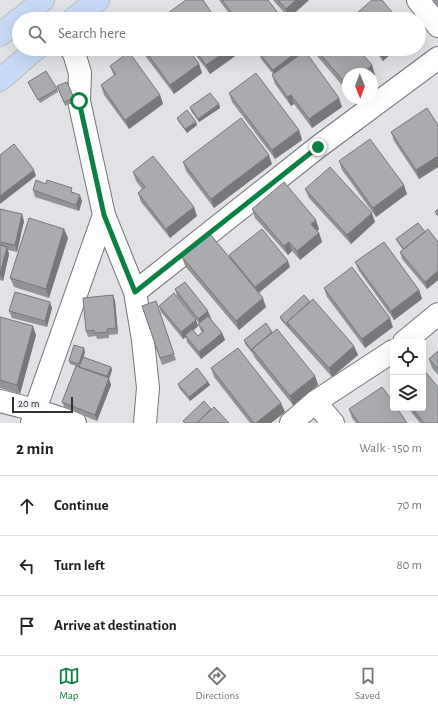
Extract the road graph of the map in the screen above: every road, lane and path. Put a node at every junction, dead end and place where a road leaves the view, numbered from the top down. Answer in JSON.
{"nodes":[{"id":1,"x":43,"y":0,"type":"edge"},
{"id":2,"x":98,"y":0,"type":"edge"},
{"id":3,"x":418,"y":0,"type":"edge"},
{"id":4,"x":28,"y":12,"type":"edge"},
{"id":5,"x":82,"y":12,"type":"edge"},
{"id":6,"x":12,"y":25,"type":"edge"},
{"id":7,"x":438,"y":26,"type":"edge"},
{"id":8,"x":0,"y":35,"type":"edge"},
{"id":9,"x":28,"y":56,"type":"edge"},
{"id":10,"x":75,"y":56,"type":"edge"},
{"id":11,"x":438,"y":58,"type":"edge"},
{"id":12,"x":0,"y":80,"type":"edge"},
{"id":13,"x":104,"y":215,"type":"junction"},
{"id":14,"x":135,"y":292,"type":"junction"},
{"id":15,"x":438,"y":314,"type":"edge"},
{"id":16,"x":408,"y":339,"type":"edge"},
{"id":17,"x":390,"y":353,"type":"edge"},
{"id":18,"x":0,"y":401,"type":"edge"},
{"id":19,"x":314,"y":402,"type":"junction"},
{"id":20,"x":34,"y":416,"type":"edge"},
{"id":21,"x":75,"y":423,"type":"edge"},
{"id":22,"x":145,"y":423,"type":"edge"},
{"id":23,"x":291,"y":423,"type":"edge"},
{"id":24,"x":333,"y":423,"type":"edge"}],
"edges":[{"from":1,"to":4,"type":"main road"},
{"from":2,"to":5,"type":"main road"},
{"from":3,"to":7,"type":"street"},
{"from":6,"to":8,"type":"main road"},
{"from":9,"to":12,"type":"main road"},
{"from":10,"to":13,"type":"street"},
{"from":11,"to":14,"type":"street"},
{"from":13,"to":14,"type":"street"},
{"from":13,"to":20,"type":"street"},
{"from":14,"to":22,"type":"street"},
{"from":15,"to":16,"type":"street"},
{"from":17,"to":19,"type":"street"},
{"from":18,"to":20,"type":"street"},
{"from":19,"to":23,"type":"street"},
{"from":19,"to":24,"type":"street"},
{"from":20,"to":21,"type":"street"}]}
